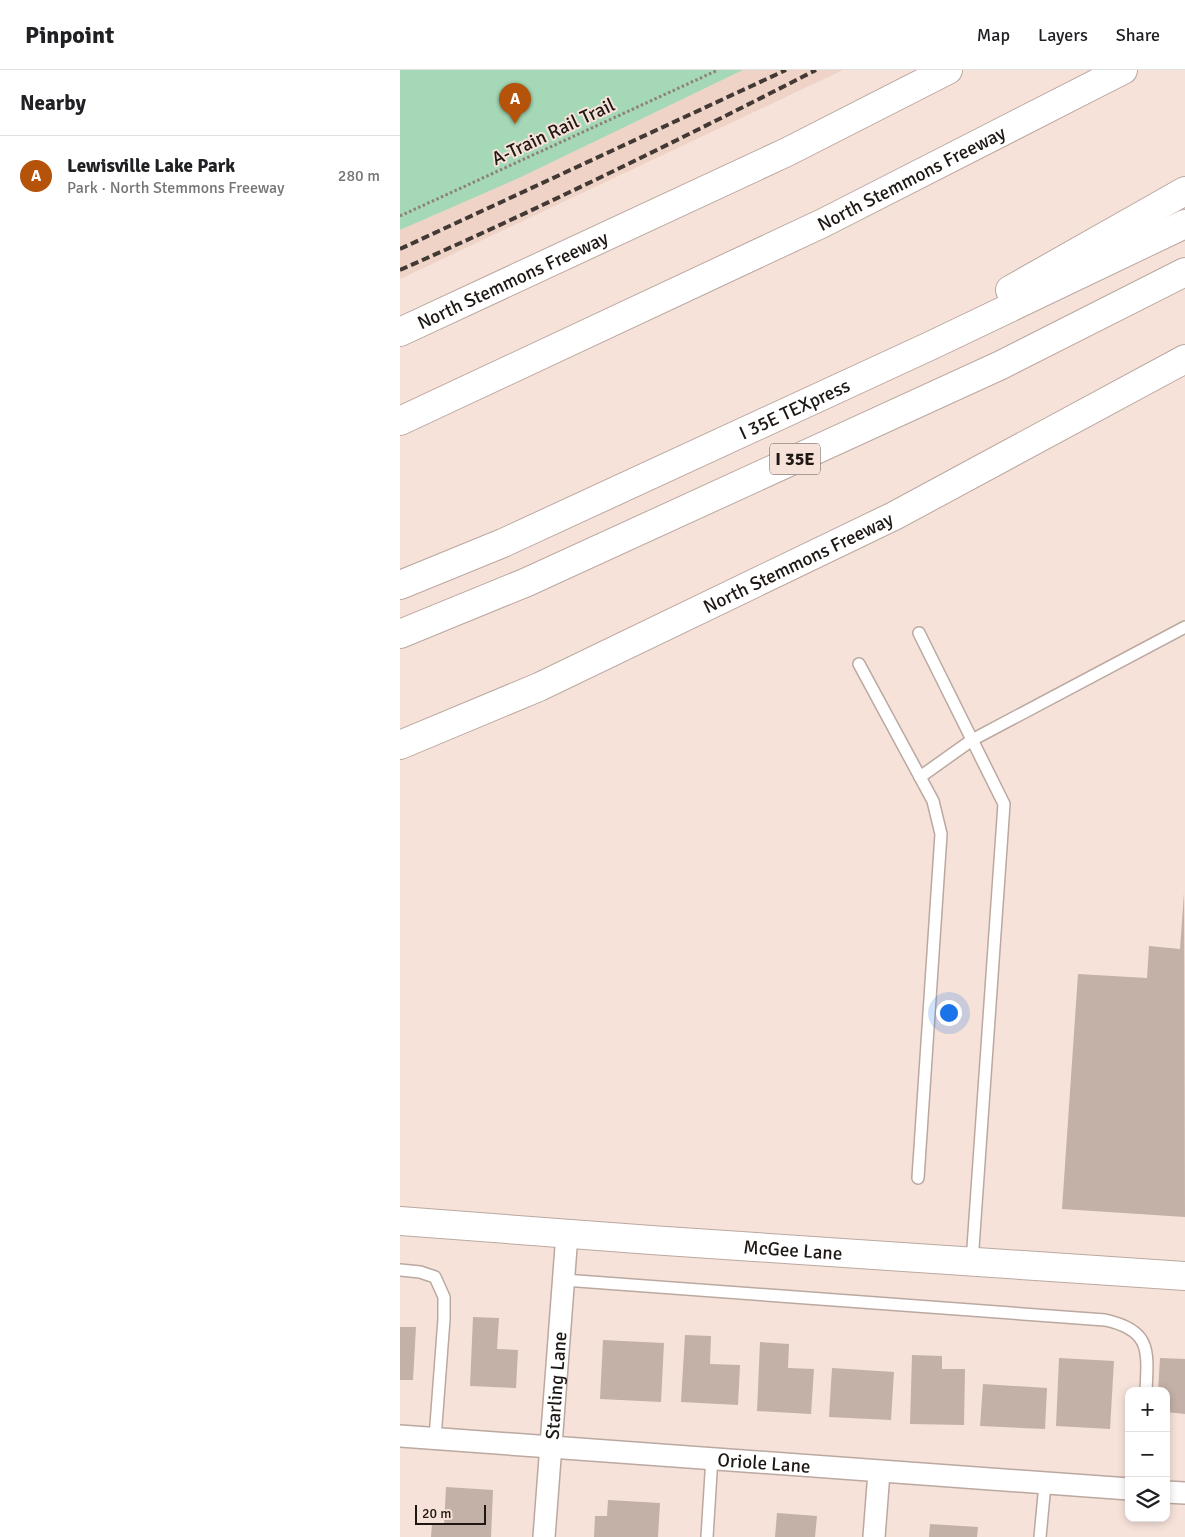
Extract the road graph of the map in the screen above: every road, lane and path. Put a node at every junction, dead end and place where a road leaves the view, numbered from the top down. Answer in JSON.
{"nodes":[{"id":1,"x":718,"y":70,"type":"edge"},
{"id":2,"x":948,"y":70,"type":"edge"},
{"id":3,"x":1122,"y":70,"type":"edge"},
{"id":4,"x":1185,"y":191,"type":"edge"},
{"id":5,"x":400,"y":216,"type":"edge"},
{"id":6,"x":1185,"y":224,"type":"edge"},
{"id":7,"x":1185,"y":272,"type":"edge"},
{"id":8,"x":400,"y":332,"type":"edge"},
{"id":9,"x":932,"y":345,"type":"junction"},
{"id":10,"x":1185,"y":360,"type":"edge"},
{"id":11,"x":400,"y":420,"type":"edge"},
{"id":12,"x":400,"y":585,"type":"edge"},
{"id":13,"x":1185,"y":627,"type":"edge"},
{"id":14,"x":919,"y":633,"type":"dead end"},
{"id":15,"x":400,"y":634,"type":"edge"},
{"id":16,"x":859,"y":664,"type":"dead end"},
{"id":17,"x":972,"y":740,"type":"junction"},
{"id":18,"x":400,"y":745,"type":"edge"},
{"id":19,"x":920,"y":777,"type":"junction"},
{"id":20,"x":918,"y":1178,"type":"dead end"},
{"id":21,"x":400,"y":1221,"type":"edge"},
{"id":22,"x":567,"y":1234,"type":"junction"},
{"id":23,"x":972,"y":1262,"type":"junction"},
{"id":24,"x":400,"y":1270,"type":"edge"},
{"id":25,"x":1185,"y":1276,"type":"edge"},
{"id":26,"x":564,"y":1280,"type":"junction"},
{"id":27,"x":1146,"y":1387,"type":"edge"},
{"id":28,"x":400,"y":1436,"type":"edge"},
{"id":29,"x":435,"y":1438,"type":"junction"},
{"id":30,"x":550,"y":1447,"type":"junction"},
{"id":31,"x":712,"y":1457,"type":"junction"},
{"id":32,"x":879,"y":1472,"type":"junction"},
{"id":33,"x":1045,"y":1484,"type":"junction"},
{"id":34,"x":1125,"y":1489,"type":"edge"},
{"id":35,"x":544,"y":1537,"type":"edge"},
{"id":36,"x":707,"y":1537,"type":"edge"},
{"id":37,"x":874,"y":1537,"type":"edge"},
{"id":38,"x":1040,"y":1537,"type":"edge"}],
"edges":[{"from":1,"to":5,"type":"path","name":"A-Train Rail Trail"},
{"from":2,"to":8,"type":"main road","name":"North Stemmons Freeway"},
{"from":3,"to":11,"type":"main road","name":"North Stemmons Freeway"},
{"from":4,"to":9,"type":"main road"},
{"from":6,"to":9,"type":"main road","name":"I 35E TEXpress"},
{"from":7,"to":15,"type":"main road","number":"I 35E"},
{"from":9,"to":12,"type":"main road","name":"I 35E TEXpress"},
{"from":10,"to":18,"type":"main road","name":"North Stemmons Freeway"},
{"from":13,"to":17,"type":"lane"},
{"from":14,"to":17,"type":"lane"},
{"from":16,"to":19,"type":"lane"},
{"from":17,"to":19,"type":"lane"},
{"from":17,"to":23,"type":"lane"},
{"from":19,"to":20,"type":"lane"},
{"from":21,"to":22,"type":"main road","name":"McGee Lane"},
{"from":22,"to":23,"type":"main road","name":"McGee Lane"},
{"from":22,"to":26,"type":"street","name":"Starling Lane"},
{"from":23,"to":25,"type":"main road","name":"McGee Lane"},
{"from":24,"to":29,"type":"lane"},
{"from":26,"to":27,"type":"lane"},
{"from":26,"to":30,"type":"street","name":"Starling Lane"},
{"from":28,"to":29,"type":"street","name":"Oriole Lane"},
{"from":29,"to":30,"type":"street","name":"Oriole Lane"},
{"from":30,"to":31,"type":"street","name":"Oriole Lane"},
{"from":30,"to":35,"type":"street","name":"Starling Lane"},
{"from":31,"to":32,"type":"street","name":"Oriole Lane"},
{"from":31,"to":36,"type":"lane"},
{"from":32,"to":33,"type":"street","name":"Oriole Lane"},
{"from":32,"to":37,"type":"street"},
{"from":33,"to":34,"type":"street","name":"Oriole Lane"},
{"from":33,"to":38,"type":"lane"}]}
